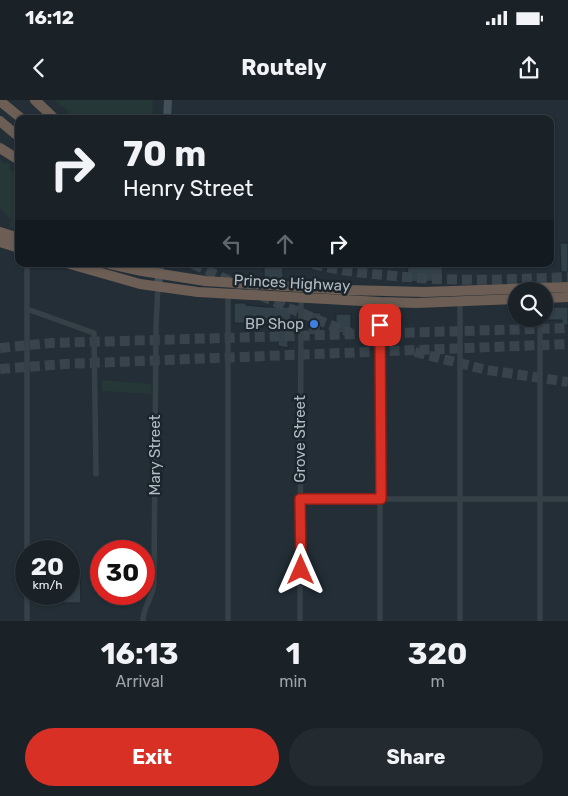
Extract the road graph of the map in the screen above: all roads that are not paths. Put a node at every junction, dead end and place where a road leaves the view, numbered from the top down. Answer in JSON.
{"nodes":[{"id":1,"x":36,"y":100,"type":"edge"},
{"id":2,"x":168,"y":100,"type":"edge"},
{"id":3,"x":0,"y":101,"type":"edge"},
{"id":4,"x":17,"y":115,"type":"edge"},
{"id":5,"x":51,"y":115,"type":"edge"},
{"id":6,"x":167,"y":115,"type":"edge"},
{"id":7,"x":0,"y":121,"type":"edge"},
{"id":8,"x":15,"y":134,"type":"edge"},
{"id":9,"x":0,"y":148,"type":"edge"},
{"id":10,"x":15,"y":157,"type":"edge"},
{"id":11,"x":0,"y":232,"type":"edge"},
{"id":12,"x":15,"y":237,"type":"edge"},
{"id":13,"x":0,"y":242,"type":"edge"},
{"id":14,"x":15,"y":247,"type":"edge"},
{"id":15,"x":27,"y":267,"type":"edge"},
{"id":16,"x":80,"y":267,"type":"edge"},
{"id":17,"x":140,"y":267,"type":"edge"},
{"id":18,"x":160,"y":269,"type":"edge"},
{"id":19,"x":158,"y":287,"type":"junction"},
{"id":20,"x":301,"y":287,"type":"junction"},
{"id":21,"x":568,"y":287,"type":"edge"},
{"id":22,"x":228,"y":294,"type":"junction"},
{"id":23,"x":568,"y":297,"type":"edge"},
{"id":24,"x":553,"y":298,"type":"edge"},
{"id":25,"x":300,"y":299,"type":"junction"},
{"id":26,"x":508,"y":299,"type":"edge"},
{"id":27,"x":460,"y":301,"type":"junction"},
{"id":28,"x":380,"y":302,"type":"junction"},
{"id":29,"x":27,"y":309,"type":"junction"},
{"id":30,"x":540,"y":327,"type":"edge"},
{"id":31,"x":96,"y":474,"type":"dead end"},
{"id":32,"x":300,"y":499,"type":"junction"},
{"id":33,"x":381,"y":499,"type":"junction"},
{"id":34,"x":541,"y":499,"type":"junction"},
{"id":35,"x":568,"y":499,"type":"edge"},
{"id":36,"x":460,"y":500,"type":"junction"},
{"id":37,"x":27,"y":540,"type":"edge"},
{"id":38,"x":27,"y":605,"type":"edge"},
{"id":39,"x":27,"y":621,"type":"edge"},
{"id":40,"x":143,"y":621,"type":"edge"},
{"id":41,"x":228,"y":621,"type":"edge"},
{"id":42,"x":300,"y":621,"type":"edge"},
{"id":43,"x":380,"y":621,"type":"edge"},
{"id":44,"x":460,"y":621,"type":"edge"},
{"id":45,"x":540,"y":621,"type":"edge"}],
"edges":[{"from":1,"to":5,"type":"highway"},
{"from":2,"to":6,"type":"main road"},
{"from":3,"to":4,"type":"highway"},
{"from":7,"to":8,"type":"highway"},
{"from":9,"to":10,"type":"highway"},
{"from":11,"to":12,"type":"highway"},
{"from":13,"to":14,"type":"highway"},
{"from":15,"to":29,"type":"street"},
{"from":16,"to":19,"type":"highway","name":"Princes Highway"},
{"from":17,"to":18,"type":"highway","name":"Princes Highway"},
{"from":18,"to":19,"type":"main road"},
{"from":18,"to":20,"type":"highway","name":"Princes Highway"},
{"from":19,"to":22,"type":"highway","name":"Princes Highway"},
{"from":19,"to":40,"type":"street","name":"Mary Street"},
{"from":20,"to":21,"type":"highway","name":"Princes Highway"},
{"from":20,"to":25,"type":"street","name":"Grove Street"},
{"from":22,"to":25,"type":"highway","name":"Princes Highway"},
{"from":22,"to":41,"type":"street"},
{"from":23,"to":24,"type":"highway"},
{"from":25,"to":28,"type":"highway","name":"Princes Highway"},
{"from":25,"to":32,"type":"street","name":"Grove Street"},
{"from":26,"to":27,"type":"highway","name":"Princes Highway"},
{"from":27,"to":28,"type":"highway","name":"Princes Highway"},
{"from":27,"to":36,"type":"street"},
{"from":28,"to":33,"type":"street"},
{"from":29,"to":31,"type":"street"},
{"from":29,"to":37,"type":"street"},
{"from":30,"to":34,"type":"street"},
{"from":32,"to":33,"type":"street"},
{"from":32,"to":42,"type":"street","name":"Grove Street"},
{"from":33,"to":36,"type":"street"},
{"from":33,"to":43,"type":"street"},
{"from":34,"to":35,"type":"street"},
{"from":34,"to":36,"type":"street"},
{"from":34,"to":45,"type":"street"},
{"from":36,"to":44,"type":"street"},
{"from":38,"to":39,"type":"street"}]}
